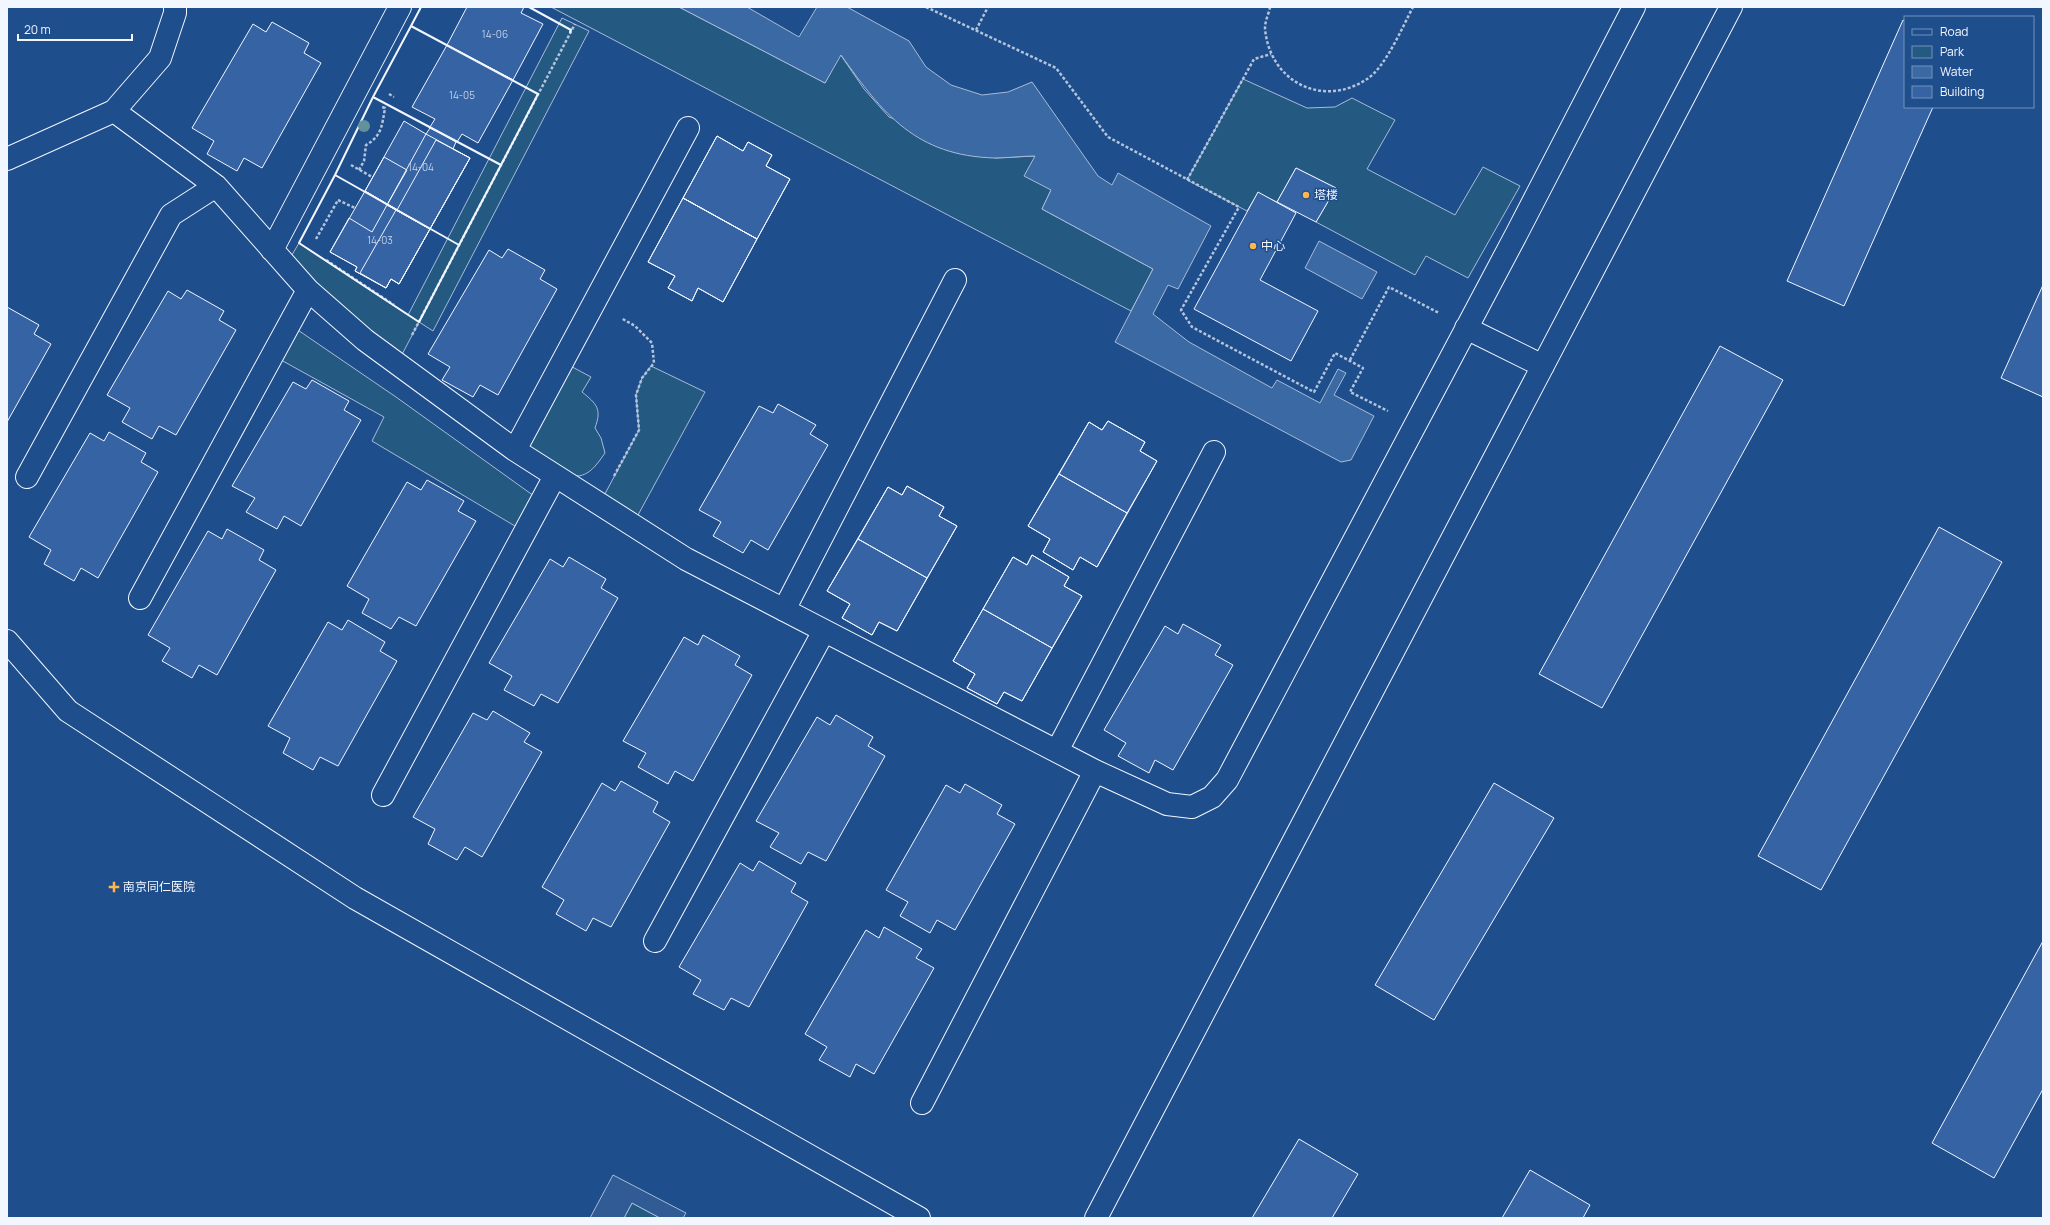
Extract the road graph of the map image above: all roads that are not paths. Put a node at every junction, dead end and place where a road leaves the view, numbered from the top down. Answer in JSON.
{"nodes":[{"id":1,"x":175,"y":7,"type":"edge"},
{"id":2,"x":400,"y":7,"type":"edge"},
{"id":3,"x":1634,"y":7,"type":"edge"},
{"id":4,"x":1731,"y":7,"type":"edge"},
{"id":5,"x":114,"y":111,"type":"junction"},
{"id":6,"x":688,"y":128,"type":"dead end"},
{"id":7,"x":7,"y":159,"type":"edge"},
{"id":8,"x":216,"y":186,"type":"junction"},
{"id":9,"x":272,"y":250,"type":"junction"},
{"id":10,"x":955,"y":280,"type":"dead end"},
{"id":11,"x":308,"y":290,"type":"junction"},
{"id":12,"x":1466,"y":328,"type":"junction"},
{"id":13,"x":1543,"y":366,"type":"junction"},
{"id":14,"x":515,"y":450,"type":"junction"},
{"id":15,"x":1214,"y":452,"type":"dead end"},
{"id":16,"x":555,"y":476,"type":"junction"},
{"id":17,"x":27,"y":477,"type":"dead end"},
{"id":18,"x":140,"y":598,"type":"dead end"},
{"id":19,"x":784,"y":610,"type":"junction"},
{"id":20,"x":824,"y":631,"type":"junction"},
{"id":21,"x":7,"y":640,"type":"edge"},
{"id":22,"x":1057,"y":751,"type":"junction"},
{"id":23,"x":1095,"y":771,"type":"junction"},
{"id":24,"x":383,"y":795,"type":"dead end"},
{"id":25,"x":655,"y":941,"type":"dead end"},
{"id":26,"x":922,"y":1103,"type":"dead end"},
{"id":27,"x":919,"y":1218,"type":"edge"},
{"id":28,"x":1096,"y":1218,"type":"edge"}],
"edges":[{"from":1,"to":5,"type":"street"},
{"from":2,"to":9,"type":"street"},
{"from":3,"to":12,"type":"street"},
{"from":4,"to":13,"type":"street"},
{"from":5,"to":7,"type":"street"},
{"from":5,"to":8,"type":"street"},
{"from":6,"to":14,"type":"street"},
{"from":8,"to":9,"type":"street"},
{"from":8,"to":17,"type":"street"},
{"from":9,"to":11,"type":"street"},
{"from":10,"to":19,"type":"street"},
{"from":11,"to":14,"type":"street"},
{"from":11,"to":18,"type":"street"},
{"from":12,"to":13,"type":"street"},
{"from":12,"to":23,"type":"street"},
{"from":13,"to":28,"type":"street"},
{"from":14,"to":16,"type":"street"},
{"from":15,"to":22,"type":"street"},
{"from":16,"to":19,"type":"street"},
{"from":16,"to":24,"type":"street"},
{"from":19,"to":20,"type":"street"},
{"from":20,"to":22,"type":"street"},
{"from":20,"to":25,"type":"street"},
{"from":21,"to":27,"type":"street"},
{"from":22,"to":23,"type":"street"},
{"from":23,"to":26,"type":"street"}]}
